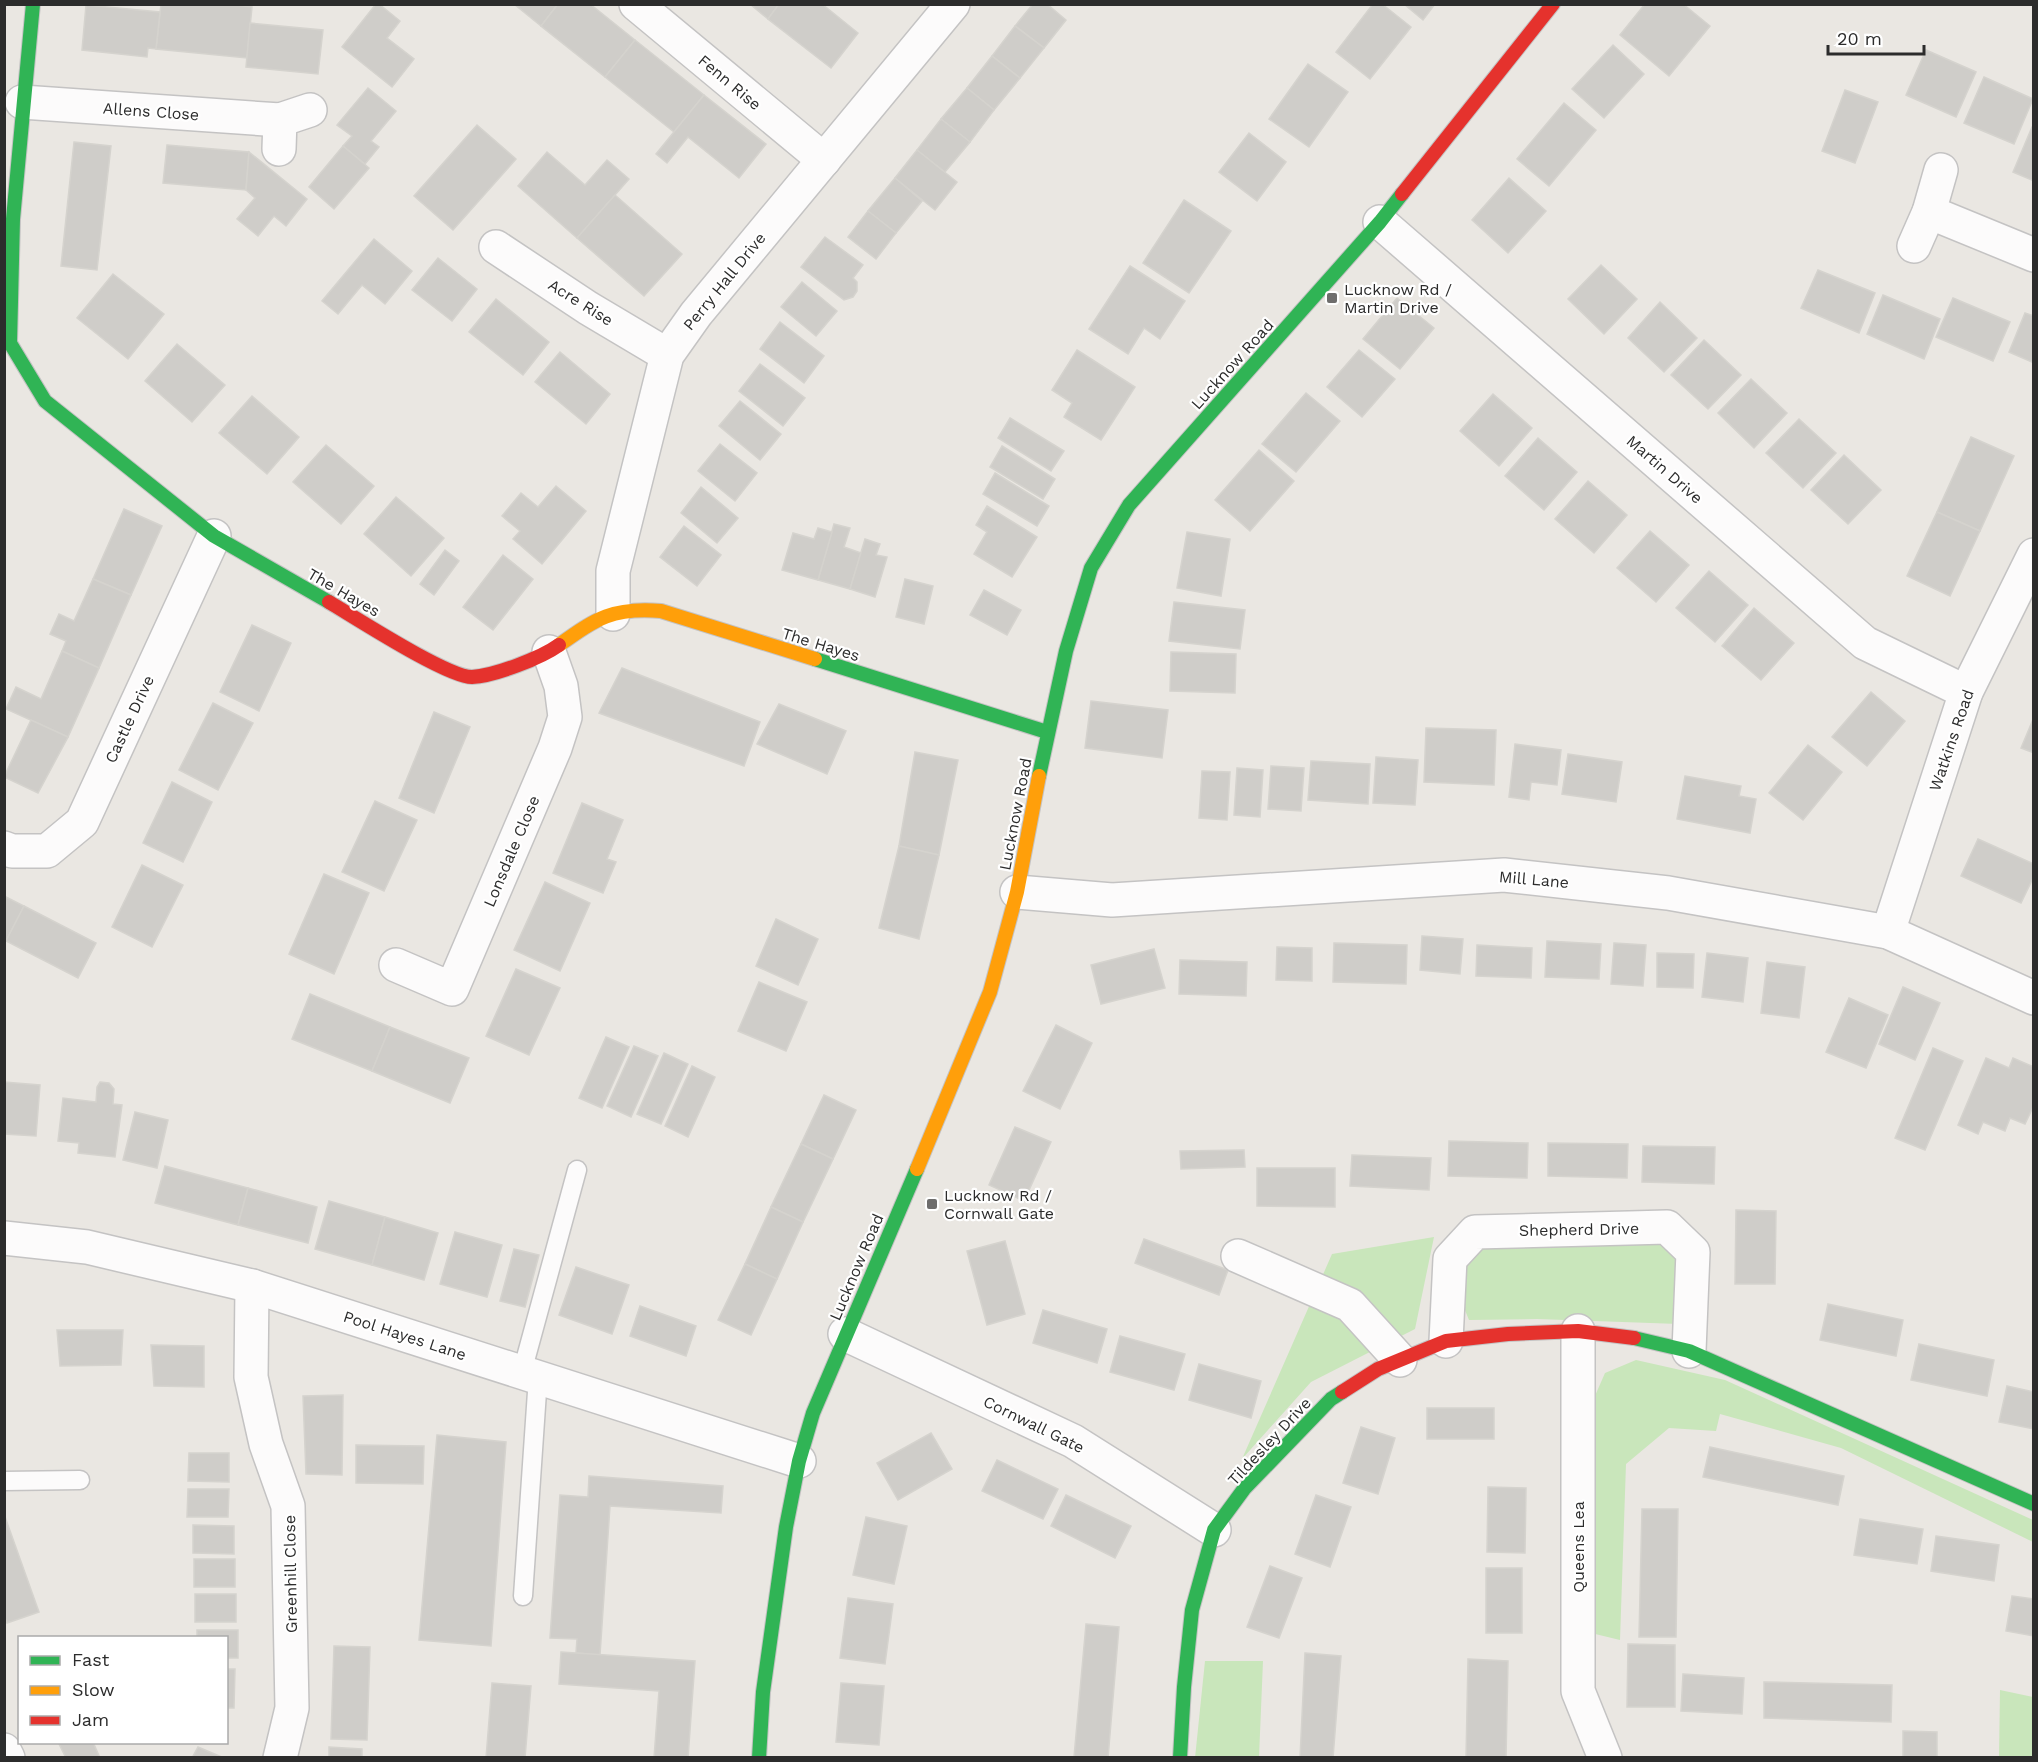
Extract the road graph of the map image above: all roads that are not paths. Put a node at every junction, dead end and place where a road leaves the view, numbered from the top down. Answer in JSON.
{"nodes":[{"id":1,"x":33,"y":4,"type":"edge"},
{"id":2,"x":636,"y":4,"type":"edge"},
{"id":3,"x":953,"y":4,"type":"edge"},
{"id":4,"x":1553,"y":4,"type":"edge"},
{"id":5,"x":22,"y":102,"type":"junction"},
{"id":6,"x":290,"y":126,"type":"dead end"},
{"id":7,"x":824,"y":160,"type":"junction"},
{"id":8,"x":1941,"y":170,"type":"dead end"},
{"id":9,"x":1929,"y":212,"type":"junction"},
{"id":10,"x":9,"y":218,"type":"edge"},
{"id":11,"x":1380,"y":222,"type":"junction"},
{"id":12,"x":495,"y":243,"type":"dead end"},
{"id":13,"x":1914,"y":246,"type":"dead end"},
{"id":14,"x":2034,"y":255,"type":"edge"},
{"id":15,"x":667,"y":354,"type":"junction"},
{"id":16,"x":214,"y":536,"type":"junction"},
{"id":17,"x":2033,"y":558,"type":"edge"},
{"id":18,"x":613,"y":614,"type":"junction"},
{"id":19,"x":549,"y":652,"type":"junction"},
{"id":20,"x":1966,"y":692,"type":"junction"},
{"id":21,"x":1047,"y":732,"type":"junction"},
{"id":22,"x":4,"y":848,"type":"edge"},
{"id":23,"x":1017,"y":892,"type":"junction"},
{"id":24,"x":1888,"y":932,"type":"junction"},
{"id":25,"x":396,"y":965,"type":"dead end"},
{"id":26,"x":2034,"y":998,"type":"edge"},
{"id":27,"x":578,"y":1170,"type":"dead end"},
{"id":28,"x":4,"y":1238,"type":"edge"},
{"id":29,"x":1238,"y":1256,"type":"dead end"},
{"id":30,"x":252,"y":1286,"type":"junction"},
{"id":31,"x":1578,"y":1331,"type":"junction"},
{"id":32,"x":845,"y":1334,"type":"junction"},
{"id":33,"x":1446,"y":1341,"type":"junction"},
{"id":34,"x":1689,"y":1351,"type":"junction"},
{"id":35,"x":1400,"y":1359,"type":"junction"},
{"id":36,"x":530,"y":1375,"type":"junction"},
{"id":37,"x":799,"y":1461,"type":"junction"},
{"id":38,"x":80,"y":1480,"type":"dead end"},
{"id":39,"x":4,"y":1481,"type":"edge"},
{"id":40,"x":2034,"y":1504,"type":"edge"},
{"id":41,"x":1214,"y":1530,"type":"junction"},
{"id":42,"x":523,"y":1596,"type":"dead end"},
{"id":43,"x":4,"y":1750,"type":"edge"},
{"id":44,"x":8,"y":1758,"type":"edge"},
{"id":45,"x":280,"y":1758,"type":"edge"},
{"id":46,"x":759,"y":1758,"type":"edge"},
{"id":47,"x":1180,"y":1758,"type":"edge"},
{"id":48,"x":1605,"y":1758,"type":"edge"}],
"edges":[{"from":1,"to":5,"type":"street","name":"The Hayes"},
{"from":2,"to":7,"type":"street","name":"Fenn Rise"},
{"from":3,"to":7,"type":"street","name":"Perry Hall Drive"},
{"from":4,"to":11,"type":"street","name":"Lucknow Road"},
{"from":5,"to":6,"type":"street","name":"Allens Close"},
{"from":5,"to":10,"type":"street","name":"The Hayes"},
{"from":7,"to":15,"type":"street","name":"Perry Hall Drive"},
{"from":8,"to":9,"type":"street"},
{"from":9,"to":13,"type":"street"},
{"from":9,"to":14,"type":"street"},
{"from":10,"to":16,"type":"street","name":"The Hayes"},
{"from":11,"to":20,"type":"street","name":"Martin Drive"},
{"from":11,"to":21,"type":"street","name":"Lucknow Road"},
{"from":12,"to":15,"type":"street","name":"Acre Rise"},
{"from":15,"to":18,"type":"street","name":"Perry Hall Drive"},
{"from":16,"to":19,"type":"street","name":"The Hayes"},
{"from":16,"to":22,"type":"street","name":"Castle Drive"},
{"from":17,"to":20,"type":"street","name":"Watkins Road"},
{"from":18,"to":19,"type":"street","name":"The Hayes"},
{"from":18,"to":21,"type":"street","name":"The Hayes"},
{"from":19,"to":25,"type":"street","name":"Lonsdale Close"},
{"from":20,"to":24,"type":"street","name":"Watkins Road"},
{"from":21,"to":23,"type":"street","name":"Lucknow Road"},
{"from":23,"to":24,"type":"street","name":"Mill Lane"},
{"from":23,"to":32,"type":"street","name":"Lucknow Road"},
{"from":24,"to":26,"type":"street","name":"Mill Lane"},
{"from":27,"to":36,"type":"lane"},
{"from":28,"to":30,"type":"street","name":"Pool Hayes Lane"},
{"from":29,"to":35,"type":"street"},
{"from":30,"to":36,"type":"street","name":"Pool Hayes Lane"},
{"from":30,"to":45,"type":"street","name":"Greenhill Close"},
{"from":31,"to":33,"type":"street","name":"Tildesley Drive"},
{"from":31,"to":34,"type":"street"},
{"from":31,"to":48,"type":"street","name":"Queens Lea"},
{"from":32,"to":37,"type":"street","name":"Lucknow Road"},
{"from":32,"to":41,"type":"street","name":"Cornwall Gate"},
{"from":33,"to":34,"type":"street","name":"Shepherd Drive"},
{"from":33,"to":35,"type":"street","name":"Tildesley Drive"},
{"from":34,"to":40,"type":"street"},
{"from":35,"to":41,"type":"street","name":"Tildesley Drive"},
{"from":36,"to":37,"type":"street","name":"Pool Hayes Lane"},
{"from":36,"to":42,"type":"lane"},
{"from":37,"to":46,"type":"street","name":"Lucknow Road"},
{"from":38,"to":39,"type":"lane"},
{"from":41,"to":47,"type":"street","name":"Tildesley Drive"},
{"from":43,"to":44,"type":"street"}]}
